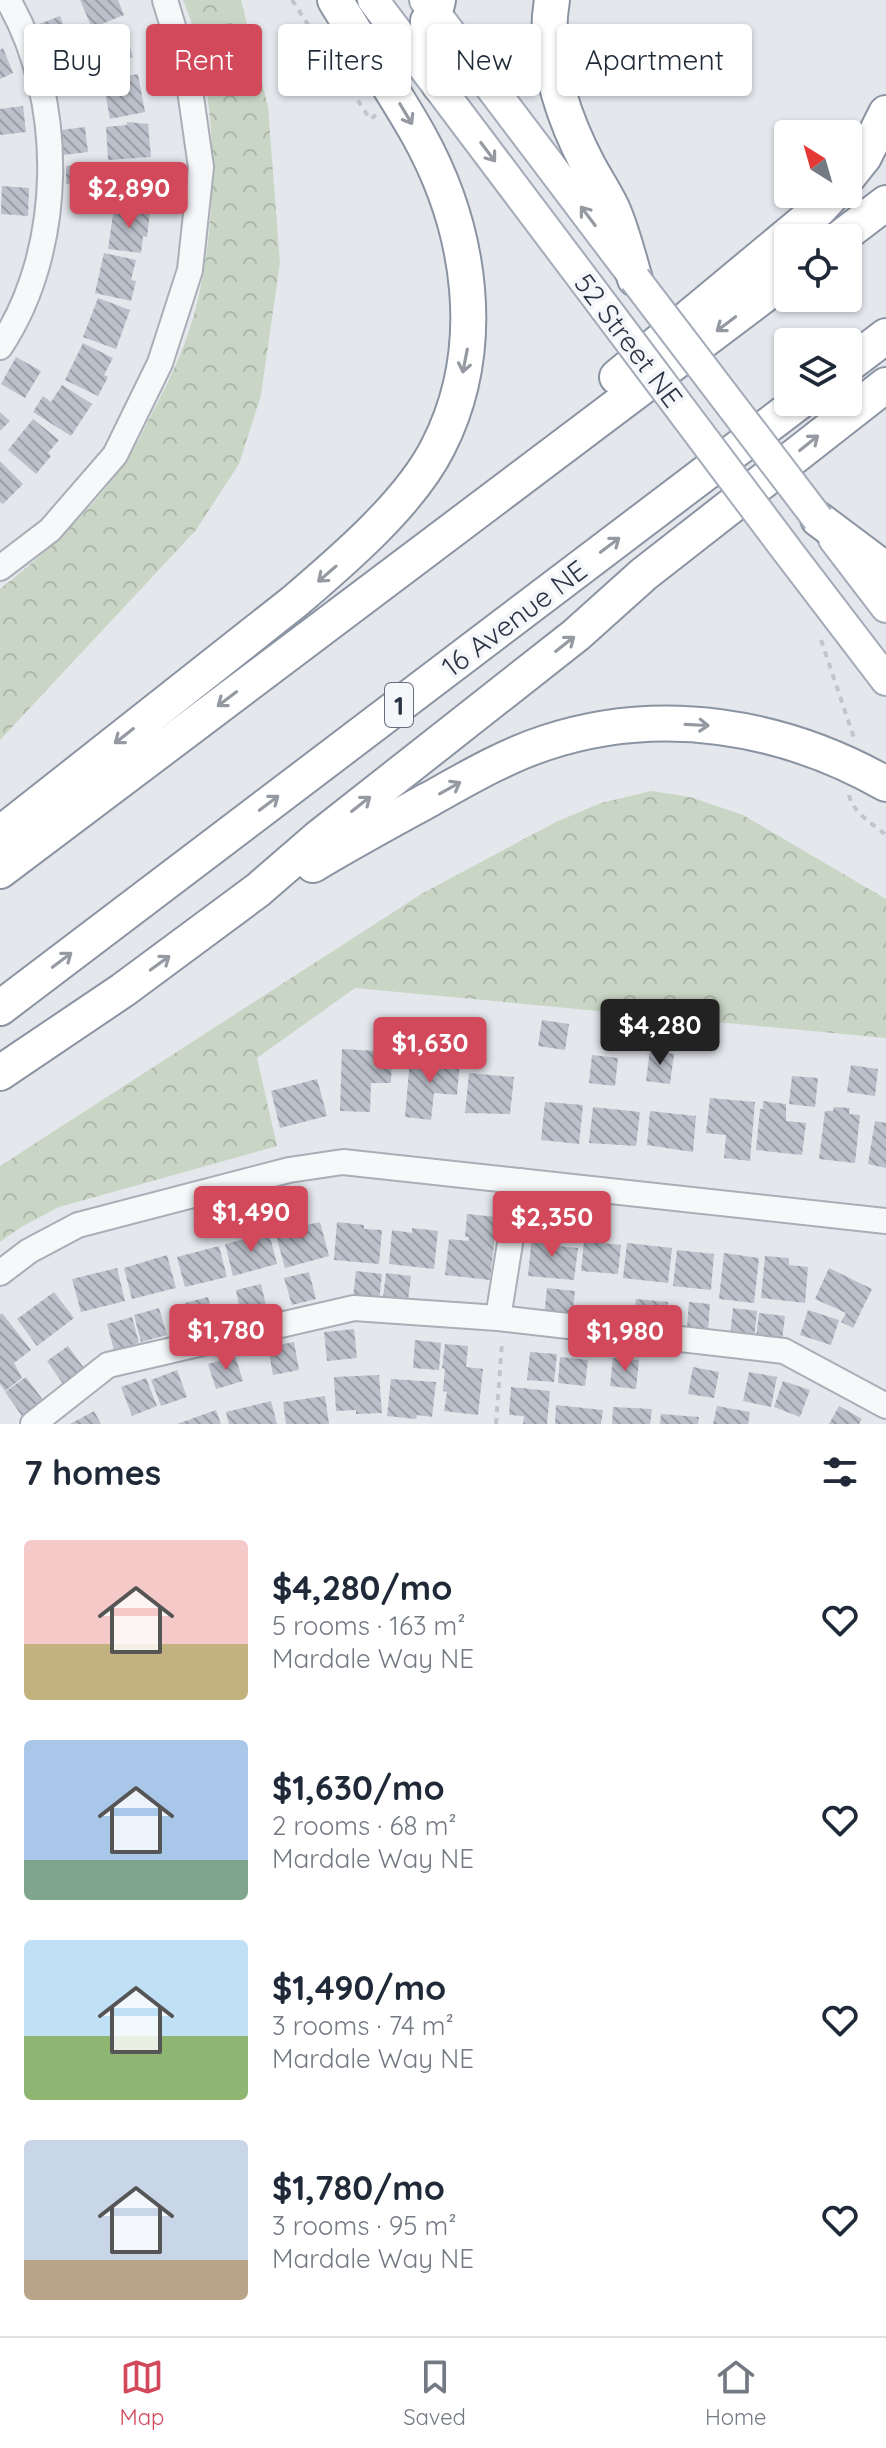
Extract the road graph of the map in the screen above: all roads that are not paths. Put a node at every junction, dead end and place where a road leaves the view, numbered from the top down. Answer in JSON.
{"nodes":[{"id":1,"x":8,"y":0,"type":"edge"},
{"id":2,"x":165,"y":0,"type":"edge"},
{"id":3,"x":335,"y":0,"type":"edge"},
{"id":4,"x":373,"y":0,"type":"edge"},
{"id":5,"x":552,"y":0,"type":"edge"},
{"id":6,"x":433,"y":4,"type":"edge"},
{"id":7,"x":428,"y":24,"type":"edge"},
{"id":8,"x":427,"y":69,"type":"edge"},
{"id":9,"x":447,"y":96,"type":"edge"},
{"id":10,"x":886,"y":113,"type":"edge"},
{"id":11,"x":862,"y":160,"type":"edge"},
{"id":12,"x":886,"y":203,"type":"edge"},
{"id":13,"x":819,"y":208,"type":"edge"},
{"id":14,"x":858,"y":224,"type":"edge"},
{"id":15,"x":635,"y":279,"type":"junction"},
{"id":16,"x":774,"y":288,"type":"edge"},
{"id":17,"x":886,"y":336,"type":"edge"},
{"id":18,"x":0,"y":347,"type":"edge"},
{"id":19,"x":862,"y":354,"type":"edge"},
{"id":20,"x":886,"y":385,"type":"edge"},
{"id":21,"x":781,"y":416,"type":"edge"},
{"id":22,"x":818,"y":519,"type":"junction"},
{"id":23,"x":0,"y":568,"type":"edge"},
{"id":24,"x":886,"y":570,"type":"edge"},
{"id":25,"x":886,"y":607,"type":"edge"},
{"id":26,"x":265,"y":670,"type":"junction"},
{"id":27,"x":886,"y":680,"type":"edge"},
{"id":28,"x":886,"y":784,"type":"edge"},
{"id":29,"x":0,"y":834,"type":"edge"},
{"id":30,"x":0,"y":871,"type":"edge"},
{"id":31,"x":258,"y":890,"type":"junction"},
{"id":32,"x":0,"y":1008,"type":"edge"},
{"id":33,"x":0,"y":1073,"type":"edge"},
{"id":34,"x":520,"y":1181,"type":"junction"},
{"id":35,"x":886,"y":1221,"type":"edge"},
{"id":36,"x":0,"y":1273,"type":"edge"},
{"id":37,"x":498,"y":1318,"type":"junction"},
{"id":38,"x":886,"y":1406,"type":"edge"},
{"id":39,"x":33,"y":1424,"type":"edge"}],
"edges":[{"from":1,"to":18,"type":"street"},
{"from":2,"to":23,"type":"street"},
{"from":3,"to":29,"type":"highway","one_way":true},
{"from":4,"to":8,"type":"main road","name":"52 Street NE"},
{"from":5,"to":15,"type":"highway"},
{"from":6,"to":7,"type":"highway"},
{"from":15,"to":6,"type":"main road","name":"52 Street NE","one_way":true},
{"from":9,"to":27,"type":"main road","name":"52 Street NE","one_way":true,"bridge":true},
{"from":10,"to":11,"type":"highway"},
{"from":12,"to":14,"type":"highway"},
{"from":13,"to":26,"type":"highway"},
{"from":15,"to":22,"type":"main road","name":"52 Street NE","bridge":true},
{"from":16,"to":26,"type":"highway","one_way":true},
{"from":17,"to":19,"type":"highway"},
{"from":31,"to":20,"type":"highway","one_way":true},
{"from":32,"to":21,"type":"highway","name":"16 Avenue NE","number":"1","one_way":true},
{"from":22,"to":24,"type":"highway"},
{"from":22,"to":25,"type":"main road","name":"52 Street NE"},
{"from":26,"to":30,"type":"highway","one_way":true},
{"from":31,"to":28,"type":"highway","one_way":true},
{"from":33,"to":31,"type":"highway","one_way":true},
{"from":34,"to":35,"type":"street"},
{"from":34,"to":36,"type":"street"},
{"from":34,"to":37,"type":"street"},
{"from":37,"to":38,"type":"street"},
{"from":37,"to":39,"type":"street"}]}
